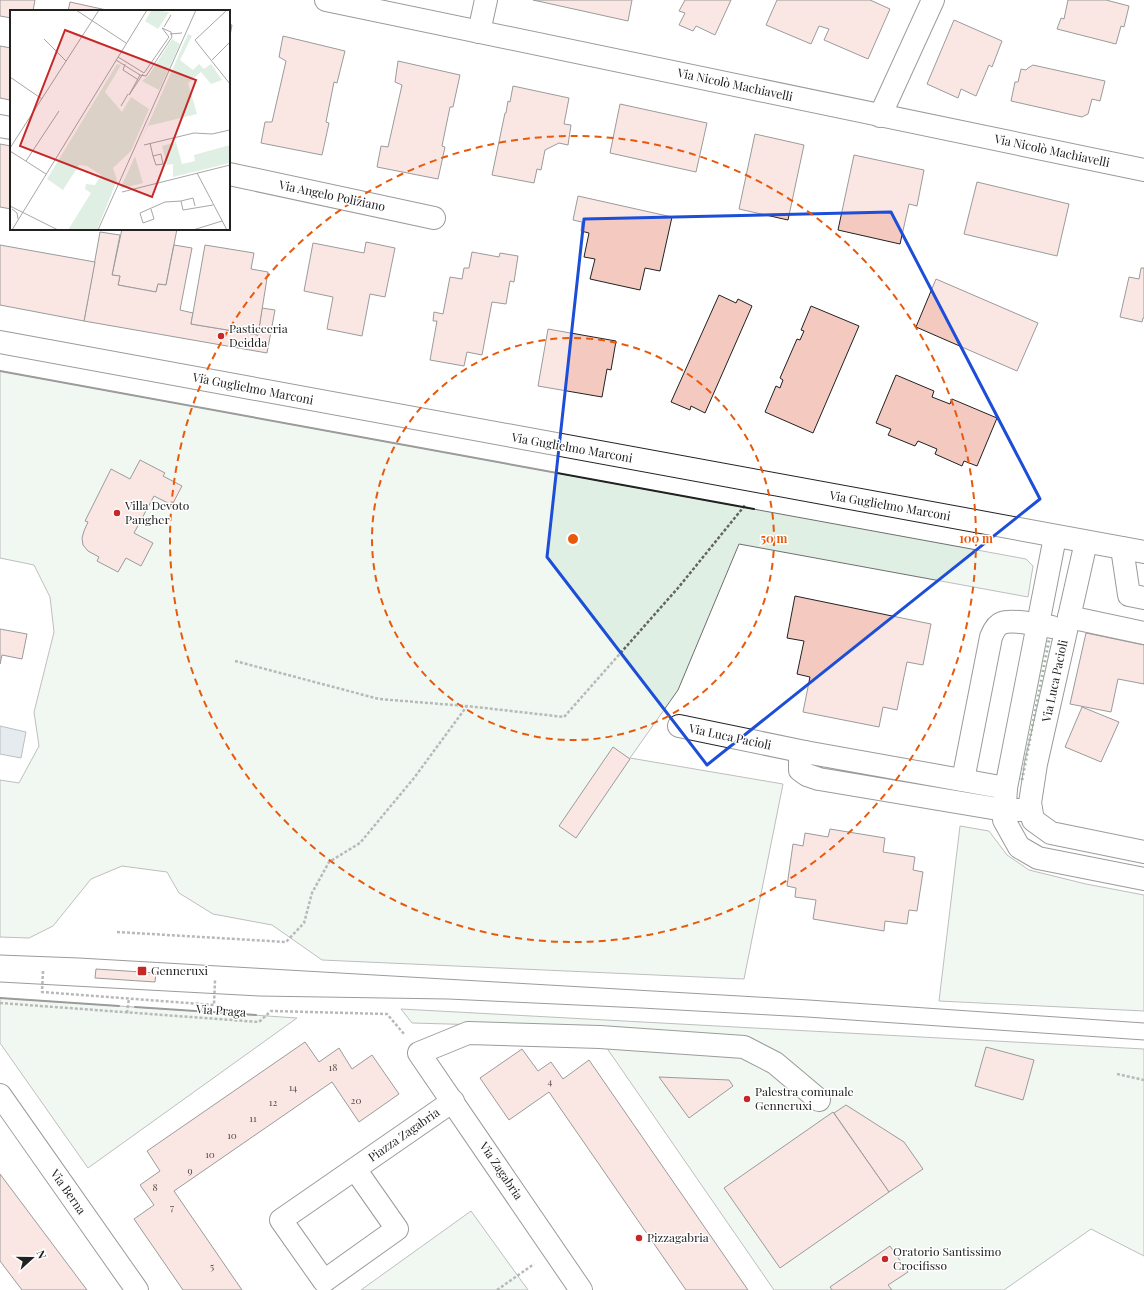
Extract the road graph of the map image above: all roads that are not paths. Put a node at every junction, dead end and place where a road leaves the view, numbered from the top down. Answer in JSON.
{"nodes":[{"id":1,"x":326,"y":0,"type":"edge"},
{"id":2,"x":486,"y":0,"type":"edge"},
{"id":3,"x":933,"y":0,"type":"edge"},
{"id":4,"x":479,"y":32,"type":"junction"},
{"id":5,"x":880,"y":116,"type":"junction"},
{"id":6,"x":0,"y":126,"type":"edge"},
{"id":7,"x":10,"y":128,"type":"edge"},
{"id":8,"x":1144,"y":170,"type":"edge"},
{"id":9,"x":230,"y":174,"type":"edge"},
{"id":10,"x":434,"y":218,"type":"dead end"},
{"id":11,"x":0,"y":342,"type":"edge"},
{"id":12,"x":1055,"y":537,"type":"junction"},
{"id":13,"x":1086,"y":542,"type":"junction"},
{"id":14,"x":1122,"y":548,"type":"junction"},
{"id":15,"x":1144,"y":552,"type":"edge"},
{"id":16,"x":1144,"y":598,"type":"edge"},
{"id":17,"x":1038,"y":624,"type":"junction"},
{"id":18,"x":1067,"y":624,"type":"junction"},
{"id":19,"x":1144,"y":633,"type":"edge"},
{"id":20,"x":679,"y":726,"type":"dead end"},
{"id":21,"x":805,"y":752,"type":"junction"},
{"id":22,"x":963,"y":780,"type":"junction"},
{"id":23,"x":1006,"y":788,"type":"junction"},
{"id":24,"x":1004,"y":815,"type":"junction"},
{"id":25,"x":1032,"y":815,"type":"junction"},
{"id":26,"x":1144,"y":852,"type":"edge"},
{"id":27,"x":1144,"y":879,"type":"edge"},
{"id":28,"x":0,"y":1095,"type":"edge"},
{"id":29,"x":819,"y":1100,"type":"dead end"},
{"id":30,"x":453,"y":1101,"type":"junction"},
{"id":31,"x":355,"y":1169,"type":"junction"},
{"id":32,"x":136,"y":1290,"type":"edge"},
{"id":33,"x":581,"y":1290,"type":"edge"}],
"edges":[{"from":1,"to":4,"type":"street","name":"Via Nicolò Machiavelli"},
{"from":2,"to":4,"type":"street"},
{"from":3,"to":5,"type":"street"},
{"from":4,"to":5,"type":"street","name":"Via Nicolò Machiavelli"},
{"from":5,"to":8,"type":"street","name":"Via Nicolò Machiavelli"},
{"from":6,"to":7,"type":"street"},
{"from":9,"to":10,"type":"street","name":"Via Angelo Poliziano"},
{"from":11,"to":12,"type":"street","name":"Via Guglielmo Marconi"},
{"from":12,"to":13,"type":"street","name":"Via Guglielmo Marconi"},
{"from":12,"to":17,"type":"street"},
{"from":13,"to":14,"type":"street","name":"Via Guglielmo Marconi"},
{"from":13,"to":18,"type":"street","name":"Via Luca Pacioli"},
{"from":14,"to":15,"type":"street","name":"Via Guglielmo Marconi"},
{"from":14,"to":16,"type":"street"},
{"from":17,"to":18,"type":"street"},
{"from":17,"to":22,"type":"street"},
{"from":17,"to":23,"type":"street"},
{"from":18,"to":19,"type":"street"},
{"from":18,"to":25,"type":"street","name":"Via Luca Pacioli"},
{"from":20,"to":21,"type":"street","name":"Via Luca Pacioli"},
{"from":21,"to":22,"type":"street","name":"Via Luca Pacioli"},
{"from":21,"to":24,"type":"street"},
{"from":22,"to":23,"type":"street","name":"Via Luca Pacioli"},
{"from":23,"to":24,"type":"street"},
{"from":24,"to":25,"type":"street"},
{"from":24,"to":27,"type":"street"},
{"from":25,"to":26,"type":"street"},
{"from":28,"to":32,"type":"street","name":"Via Berna"},
{"from":29,"to":30,"type":"street","name":"Via Zagabria"},
{"from":30,"to":31,"type":"street","name":"Piazza Zagabria"},
{"from":30,"to":33,"type":"street","name":"Via Zagabria"},
{"from":31,"to":31,"type":"street","name":"Piazza Zagabria"}]}
